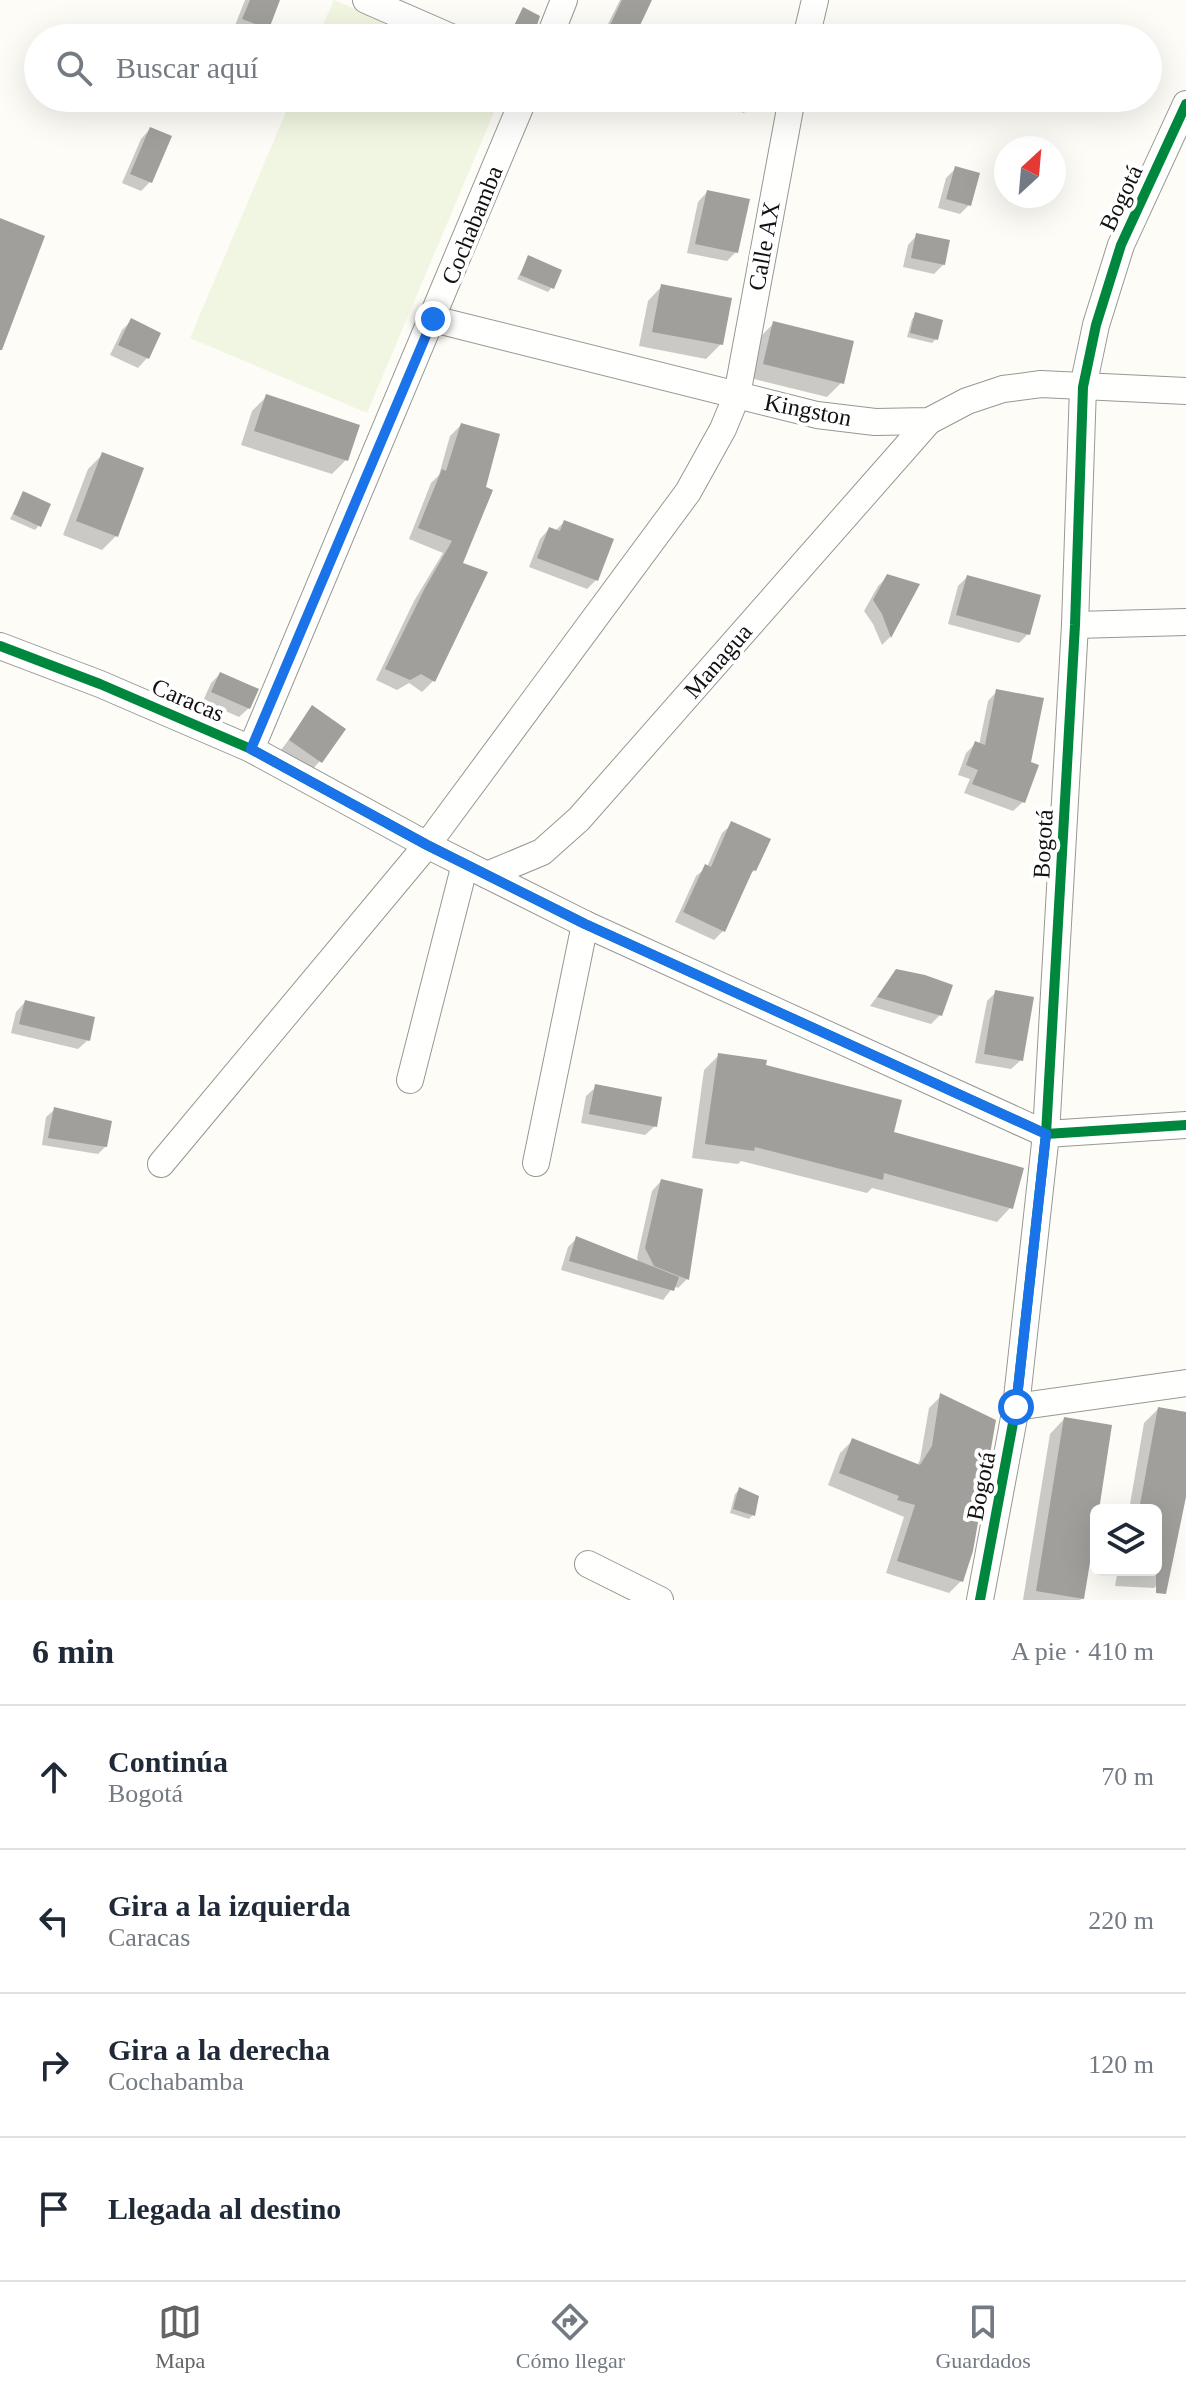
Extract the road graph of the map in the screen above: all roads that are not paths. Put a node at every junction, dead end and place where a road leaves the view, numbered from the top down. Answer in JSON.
{"nodes":[{"id":1,"x":366,"y":0,"type":"edge"},
{"id":2,"x":564,"y":0,"type":"edge"},
{"id":3,"x":815,"y":0,"type":"edge"},
{"id":4,"x":421,"y":24,"type":"edge"},
{"id":5,"x":555,"y":24,"type":"edge"},
{"id":6,"x":809,"y":24,"type":"edge"},
{"id":7,"x":1186,"y":104,"type":"edge"},
{"id":8,"x":518,"y":112,"type":"edge"},
{"id":9,"x":789,"y":112,"type":"edge"},
{"id":10,"x":433,"y":319,"type":"junction"},
{"id":11,"x":1083,"y":387,"type":"junction"},
{"id":12,"x":1186,"y":391,"type":"edge"},
{"id":13,"x":737,"y":395,"type":"junction"},
{"id":14,"x":929,"y":421,"type":"junction"},
{"id":15,"x":1186,"y":622,"type":"edge"},
{"id":16,"x":1075,"y":625,"type":"junction"},
{"id":17,"x":0,"y":646,"type":"edge"},
{"id":18,"x":251,"y":749,"type":"junction"},
{"id":19,"x":427,"y":845,"type":"junction"},
{"id":20,"x":476,"y":870,"type":"junction"},
{"id":21,"x":585,"y":924,"type":"junction"},
{"id":22,"x":410,"y":1080,"type":"dead end"},
{"id":23,"x":1186,"y":1125,"type":"edge"},
{"id":24,"x":1046,"y":1134,"type":"junction"},
{"id":25,"x":536,"y":1163,"type":"dead end"},
{"id":26,"x":161,"y":1164,"type":"dead end"},
{"id":27,"x":1186,"y":1383,"type":"edge"},
{"id":28,"x":1016,"y":1407,"type":"junction"},
{"id":29,"x":588,"y":1564,"type":"dead end"},
{"id":30,"x":660,"y":1600,"type":"edge"},
{"id":31,"x":980,"y":1600,"type":"edge"}],
"edges":[{"from":1,"to":4,"type":"street"},
{"from":2,"to":5,"type":"street"},
{"from":3,"to":6,"type":"street"},
{"from":7,"to":11,"type":"street","name":"Bogotá"},
{"from":8,"to":10,"type":"street","name":"Cochabamba"},
{"from":9,"to":13,"type":"street","name":"Calle AX"},
{"from":10,"to":13,"type":"street","name":"Kingston"},
{"from":10,"to":18,"type":"street","name":"Cochabamba"},
{"from":11,"to":12,"type":"street","name":"Kingston"},
{"from":11,"to":14,"type":"street","name":"Kingston"},
{"from":11,"to":16,"type":"street","name":"Bogotá"},
{"from":13,"to":14,"type":"street","name":"Kingston"},
{"from":13,"to":19,"type":"street","name":"Calle AX"},
{"from":14,"to":20,"type":"street","name":"Managua"},
{"from":15,"to":16,"type":"street"},
{"from":16,"to":24,"type":"street","name":"Bogotá"},
{"from":17,"to":18,"type":"street","name":"Caracas"},
{"from":18,"to":19,"type":"street","name":"Caracas"},
{"from":19,"to":20,"type":"street","name":"Caracas"},
{"from":19,"to":26,"type":"street","name":"Calle AX"},
{"from":20,"to":21,"type":"street","name":"Caracas"},
{"from":20,"to":22,"type":"street"},
{"from":21,"to":24,"type":"street","name":"Caracas"},
{"from":21,"to":25,"type":"street"},
{"from":23,"to":24,"type":"street"},
{"from":24,"to":28,"type":"street","name":"Bogotá"},
{"from":27,"to":28,"type":"street"},
{"from":28,"to":31,"type":"street","name":"Bogotá"},
{"from":29,"to":30,"type":"street"}]}
